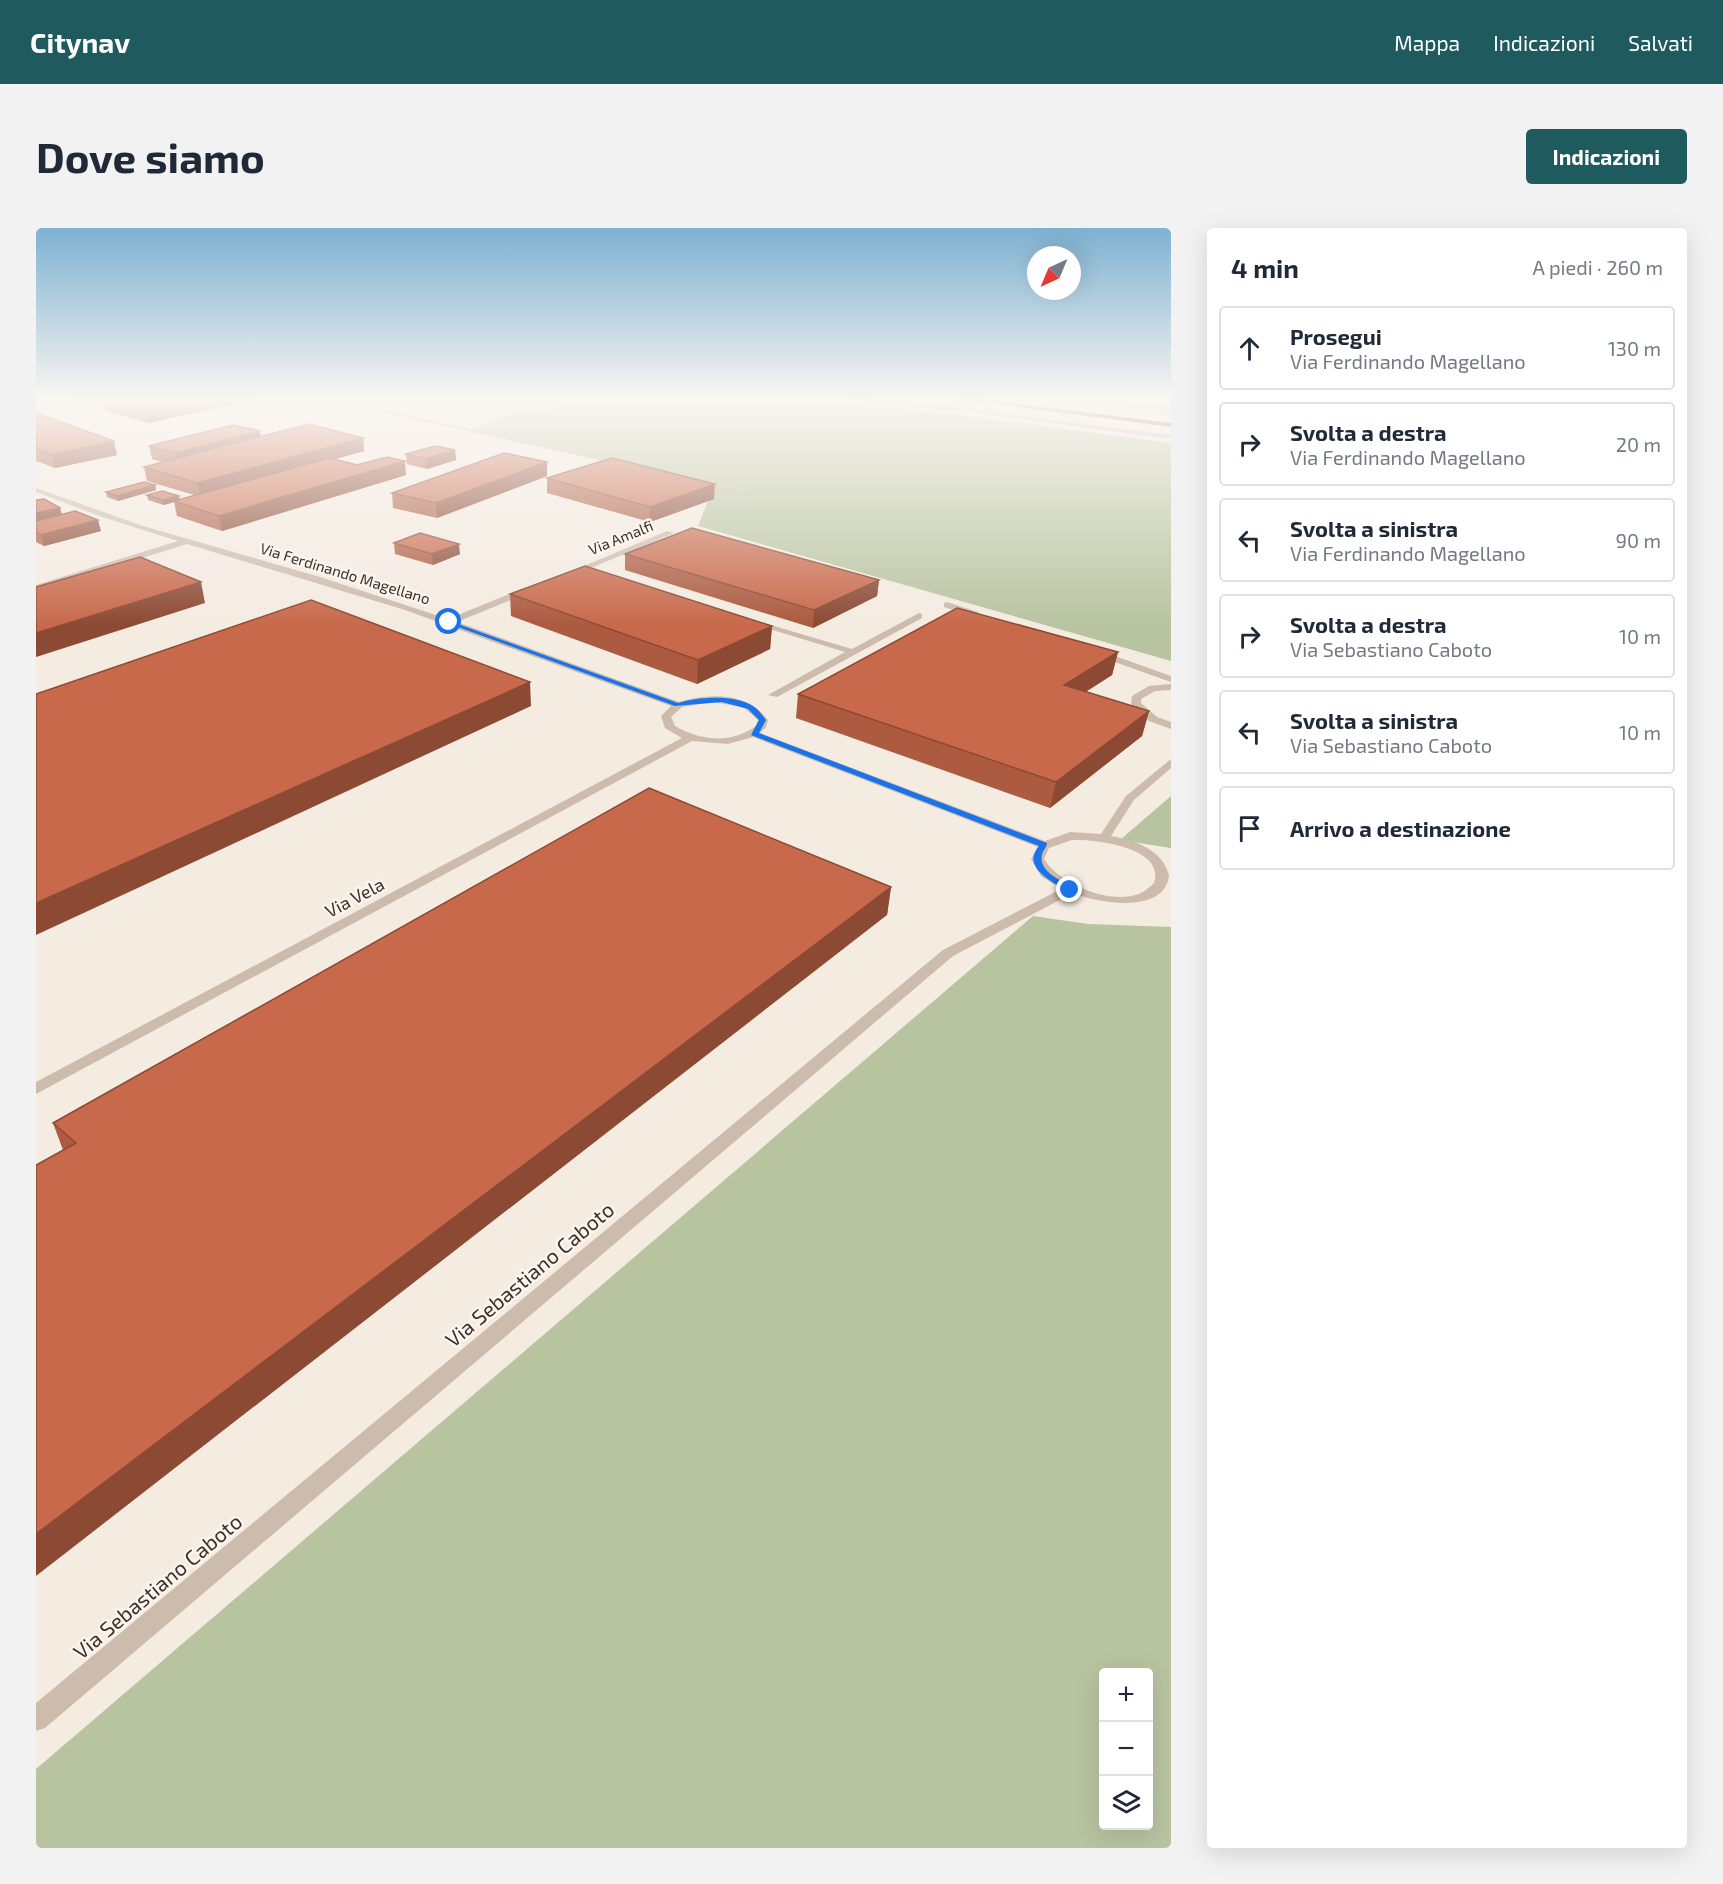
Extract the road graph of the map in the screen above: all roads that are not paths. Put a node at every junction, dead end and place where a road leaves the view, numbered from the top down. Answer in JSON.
{"nodes":[{"id":1,"x":673,"y":474,"type":"edge"},
{"id":2,"x":36,"y":490,"type":"edge"},
{"id":3,"x":745,"y":491,"type":"dead end"},
{"id":4,"x":65,"y":502,"type":"junction"},
{"id":5,"x":46,"y":504,"type":"edge"},
{"id":6,"x":670,"y":533,"type":"dead end"},
{"id":7,"x":184,"y":542,"type":"junction"},
{"id":8,"x":560,"y":577,"type":"edge"},
{"id":9,"x":538,"y":586,"type":"edge"},
{"id":10,"x":36,"y":588,"type":"edge"},
{"id":11,"x":947,"y":605,"type":"dead end"},
{"id":12,"x":920,"y":616,"type":"dead end"},
{"id":13,"x":981,"y":616,"type":"edge"},
{"id":14,"x":745,"y":618,"type":"edge"},
{"id":15,"x":449,"y":622,"type":"junction"},
{"id":16,"x":1082,"y":648,"type":"edge"},
{"id":17,"x":853,"y":652,"type":"junction"},
{"id":18,"x":1171,"y":679,"type":"edge"},
{"id":19,"x":1171,"y":687,"type":"edge"},
{"id":20,"x":773,"y":695,"type":"dead end"},
{"id":21,"x":678,"y":705,"type":"junction"},
{"id":22,"x":1171,"y":726,"type":"edge"},
{"id":23,"x":754,"y":734,"type":"junction"},
{"id":24,"x":690,"y":738,"type":"junction"},
{"id":25,"x":1171,"y":762,"type":"edge"},
{"id":26,"x":1104,"y":838,"type":"junction"},
{"id":27,"x":1044,"y":845,"type":"junction"},
{"id":28,"x":1167,"y":879,"type":"edge"},
{"id":29,"x":1070,"y":890,"type":"junction"},
{"id":30,"x":36,"y":1089,"type":"edge"},
{"id":31,"x":36,"y":1719,"type":"edge"}],
"edges":[{"from":1,"to":3,"type":"street"},
{"from":2,"to":4,"type":"street","name":"Via Ferdinando Magellano"},
{"from":4,"to":5,"type":"street"},
{"from":4,"to":7,"type":"street","name":"Via Ferdinando Magellano"},
{"from":6,"to":8,"type":"street","name":"Via Amalfi"},
{"from":7,"to":10,"type":"street"},
{"from":7,"to":15,"type":"street","name":"Via Ferdinando Magellano"},
{"from":9,"to":15,"type":"street"},
{"from":11,"to":13,"type":"street"},
{"from":12,"to":17,"type":"street"},
{"from":14,"to":17,"type":"street"},
{"from":15,"to":21,"type":"street","name":"Via Ferdinando Magellano"},
{"from":16,"to":18,"type":"street"},
{"from":17,"to":20,"type":"street"},
{"from":19,"to":22,"type":"street"},
{"from":21,"to":23,"type":"street","name":"Via Ferdinando Magellano"},
{"from":21,"to":24,"type":"street"},
{"from":23,"to":24,"type":"street"},
{"from":23,"to":27,"type":"street"},
{"from":24,"to":30,"type":"street","name":"Via Vela"},
{"from":25,"to":26,"type":"street"},
{"from":26,"to":27,"type":"street"},
{"from":26,"to":28,"type":"street"},
{"from":27,"to":29,"type":"street"},
{"from":28,"to":29,"type":"street"},
{"from":29,"to":31,"type":"street","name":"Via Sebastiano Caboto"}]}
